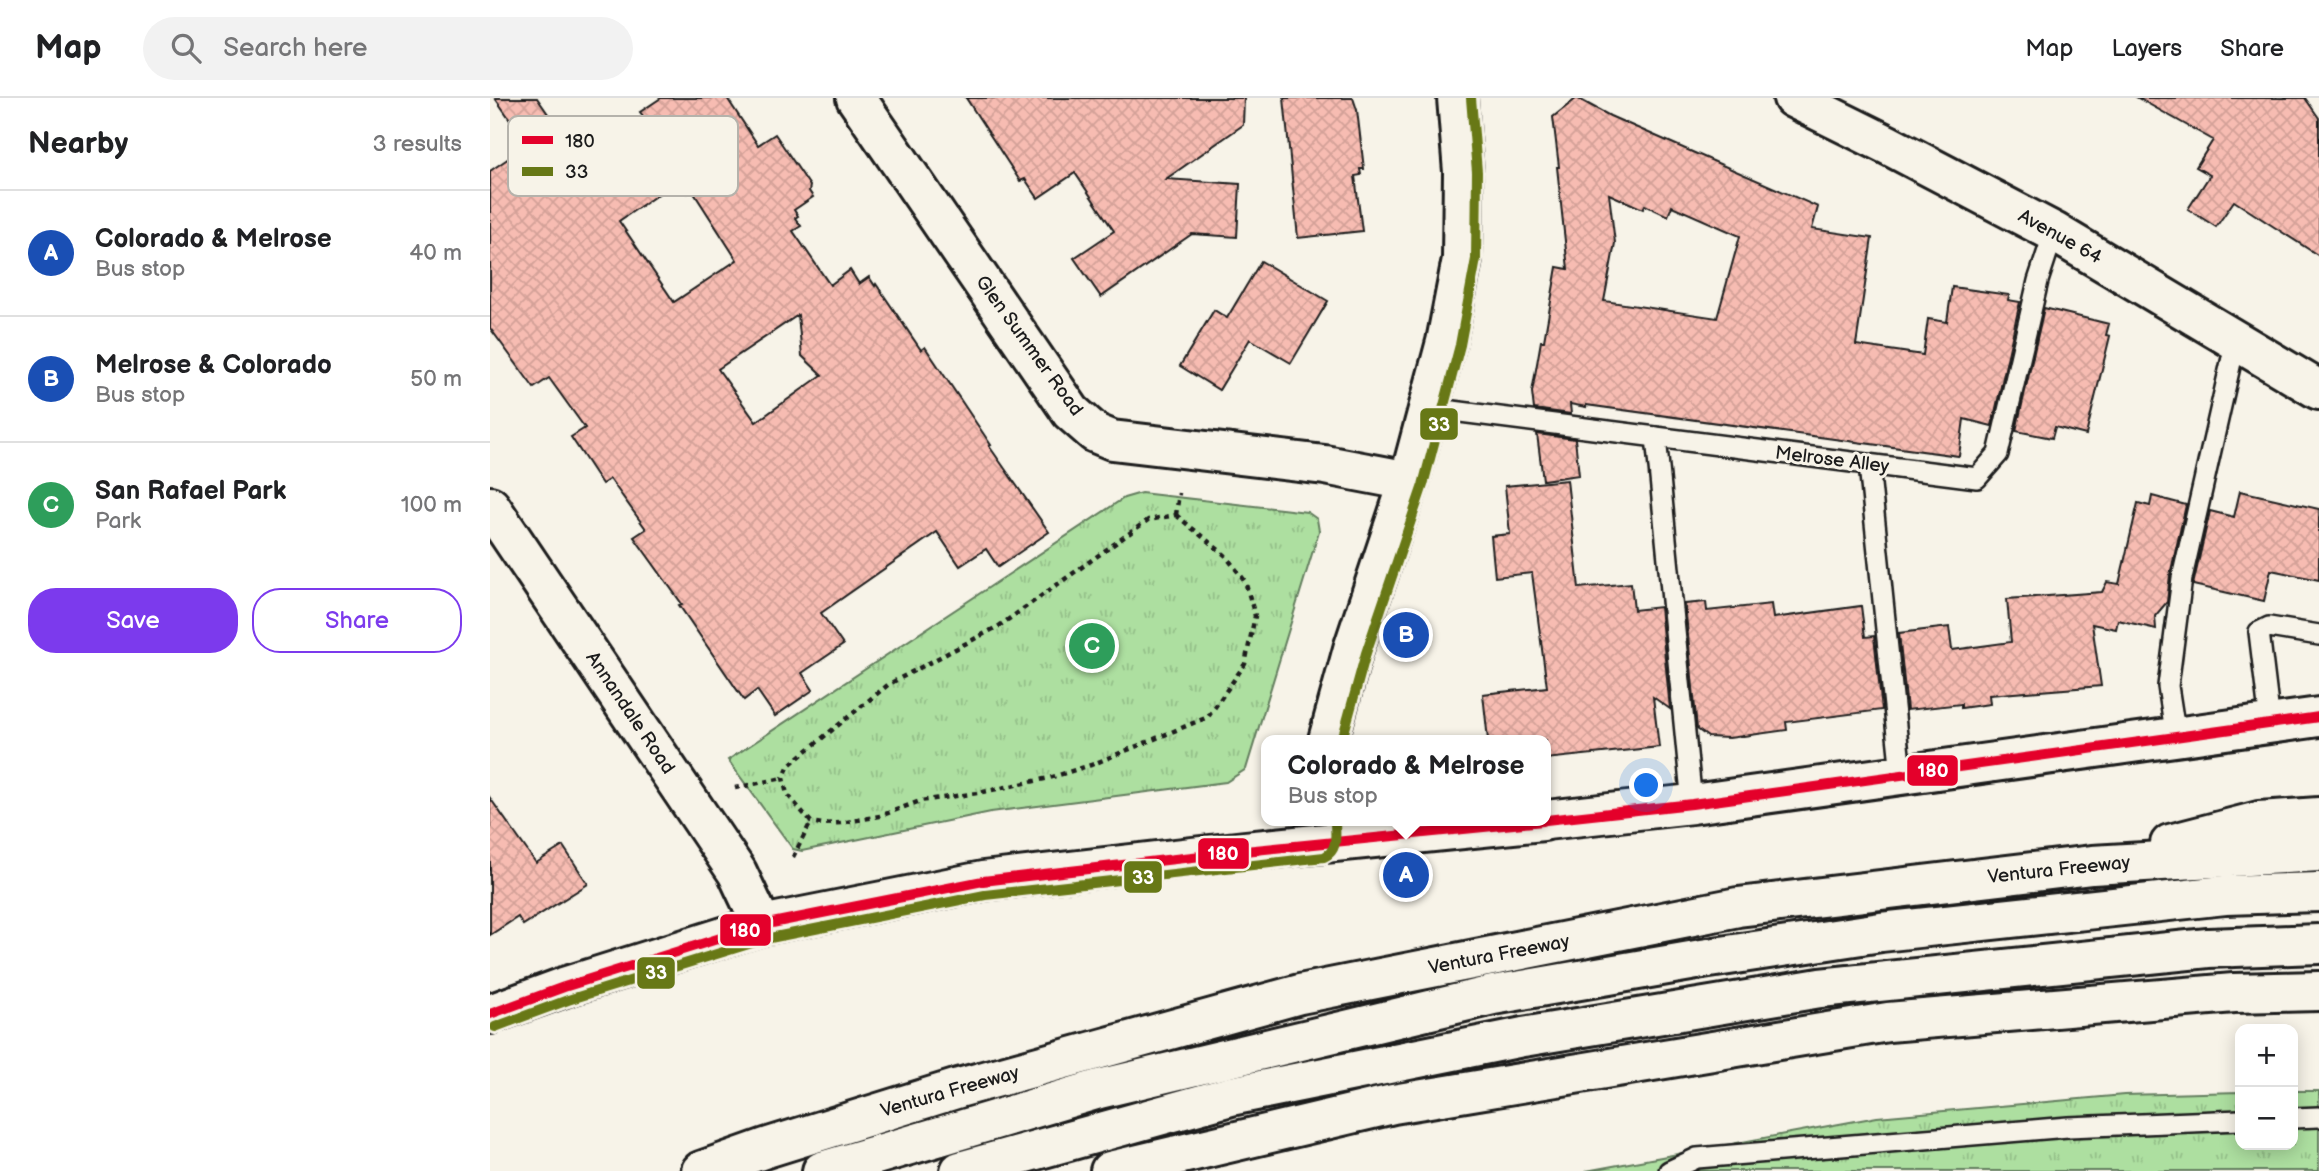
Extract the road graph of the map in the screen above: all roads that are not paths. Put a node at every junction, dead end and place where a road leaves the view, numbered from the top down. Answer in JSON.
{"nodes":[{"id":1,"x":856,"y":98,"type":"edge"},
{"id":2,"x":1457,"y":98,"type":"edge"},
{"id":3,"x":1793,"y":98,"type":"edge"},
{"id":4,"x":2054,"y":232,"type":"junction"},
{"id":5,"x":2236,"y":340,"type":"junction"},
{"id":6,"x":2319,"y":390,"type":"edge"},
{"id":7,"x":1429,"y":408,"type":"junction"},
{"id":8,"x":1656,"y":437,"type":"junction"},
{"id":9,"x":1869,"y":465,"type":"junction"},
{"id":10,"x":1409,"y":481,"type":"junction"},
{"id":11,"x":490,"y":506,"type":"edge"},
{"id":12,"x":2319,"y":635,"type":"edge"},
{"id":13,"x":2319,"y":717,"type":"edge"},
{"id":14,"x":2270,"y":723,"type":"junction"},
{"id":15,"x":1329,"y":735,"type":"edge"},
{"id":16,"x":2176,"y":738,"type":"junction"},
{"id":17,"x":1901,"y":774,"type":"junction"},
{"id":18,"x":1692,"y":804,"type":"junction"},
{"id":19,"x":2319,"y":817,"type":"edge"},
{"id":20,"x":1551,"y":820,"type":"edge"},
{"id":21,"x":1443,"y":826,"type":"edge"},
{"id":22,"x":1321,"y":832,"type":"edge"},
{"id":23,"x":2319,"y":852,"type":"edge"},
{"id":24,"x":2092,"y":865,"type":"junction"},
{"id":25,"x":2319,"y":892,"type":"edge"},
{"id":26,"x":762,"y":925,"type":"junction"},
{"id":27,"x":2319,"y":944,"type":"edge"},
{"id":28,"x":2319,"y":991,"type":"edge"},
{"id":29,"x":2234,"y":993,"type":"junction"},
{"id":30,"x":2319,"y":1004,"type":"edge"},
{"id":31,"x":490,"y":1014,"type":"edge"},
{"id":32,"x":2319,"y":1117,"type":"edge"},
{"id":33,"x":2298,"y":1118,"type":"edge"},
{"id":34,"x":2235,"y":1120,"type":"edge"},
{"id":35,"x":701,"y":1171,"type":"edge"},
{"id":36,"x":822,"y":1171,"type":"edge"},
{"id":37,"x":960,"y":1171,"type":"edge"},
{"id":38,"x":1110,"y":1171,"type":"edge"},
{"id":39,"x":1669,"y":1171,"type":"edge"}],
"edges":[{"from":1,"to":10,"type":"main road","name":"Glen Summer Road"},
{"from":2,"to":7,"type":"main road"},
{"from":3,"to":4,"type":"main road","name":"Avenue 64"},
{"from":4,"to":5,"type":"main road","name":"Avenue 64"},
{"from":4,"to":9,"type":"lane","name":"Melrose Alley"},
{"from":5,"to":6,"type":"main road","name":"Avenue 64"},
{"from":5,"to":16,"type":"lane"},
{"from":7,"to":8,"type":"lane","name":"Melrose Alley"},
{"from":7,"to":10,"type":"main road"},
{"from":8,"to":9,"type":"lane","name":"Melrose Alley"},
{"from":8,"to":18,"type":"lane"},
{"from":9,"to":17,"type":"lane"},
{"from":10,"to":15,"type":"main road"},
{"from":11,"to":26,"type":"main road","name":"Annandale Road"},
{"from":12,"to":14,"type":"lane"},
{"from":13,"to":14,"type":"main road"},
{"from":14,"to":16,"type":"main road"},
{"from":16,"to":17,"type":"main road"},
{"from":17,"to":18,"type":"main road"},
{"from":18,"to":20,"type":"main road"},
{"from":19,"to":24,"type":"main road"},
{"from":21,"to":22,"type":"main road"},
{"from":22,"to":26,"type":"main road"},
{"from":23,"to":24,"type":"main road","name":"Ventura Freeway"},
{"from":24,"to":35,"type":"main road","name":"Ventura Freeway"},
{"from":25,"to":36,"type":"main road"},
{"from":26,"to":31,"type":"main road"},
{"from":27,"to":37,"type":"main road"},
{"from":28,"to":29,"type":"main road"},
{"from":29,"to":30,"type":"main road"},
{"from":29,"to":38,"type":"main road"},
{"from":32,"to":33,"type":"lane"},
{"from":34,"to":39,"type":"lane"}]}
